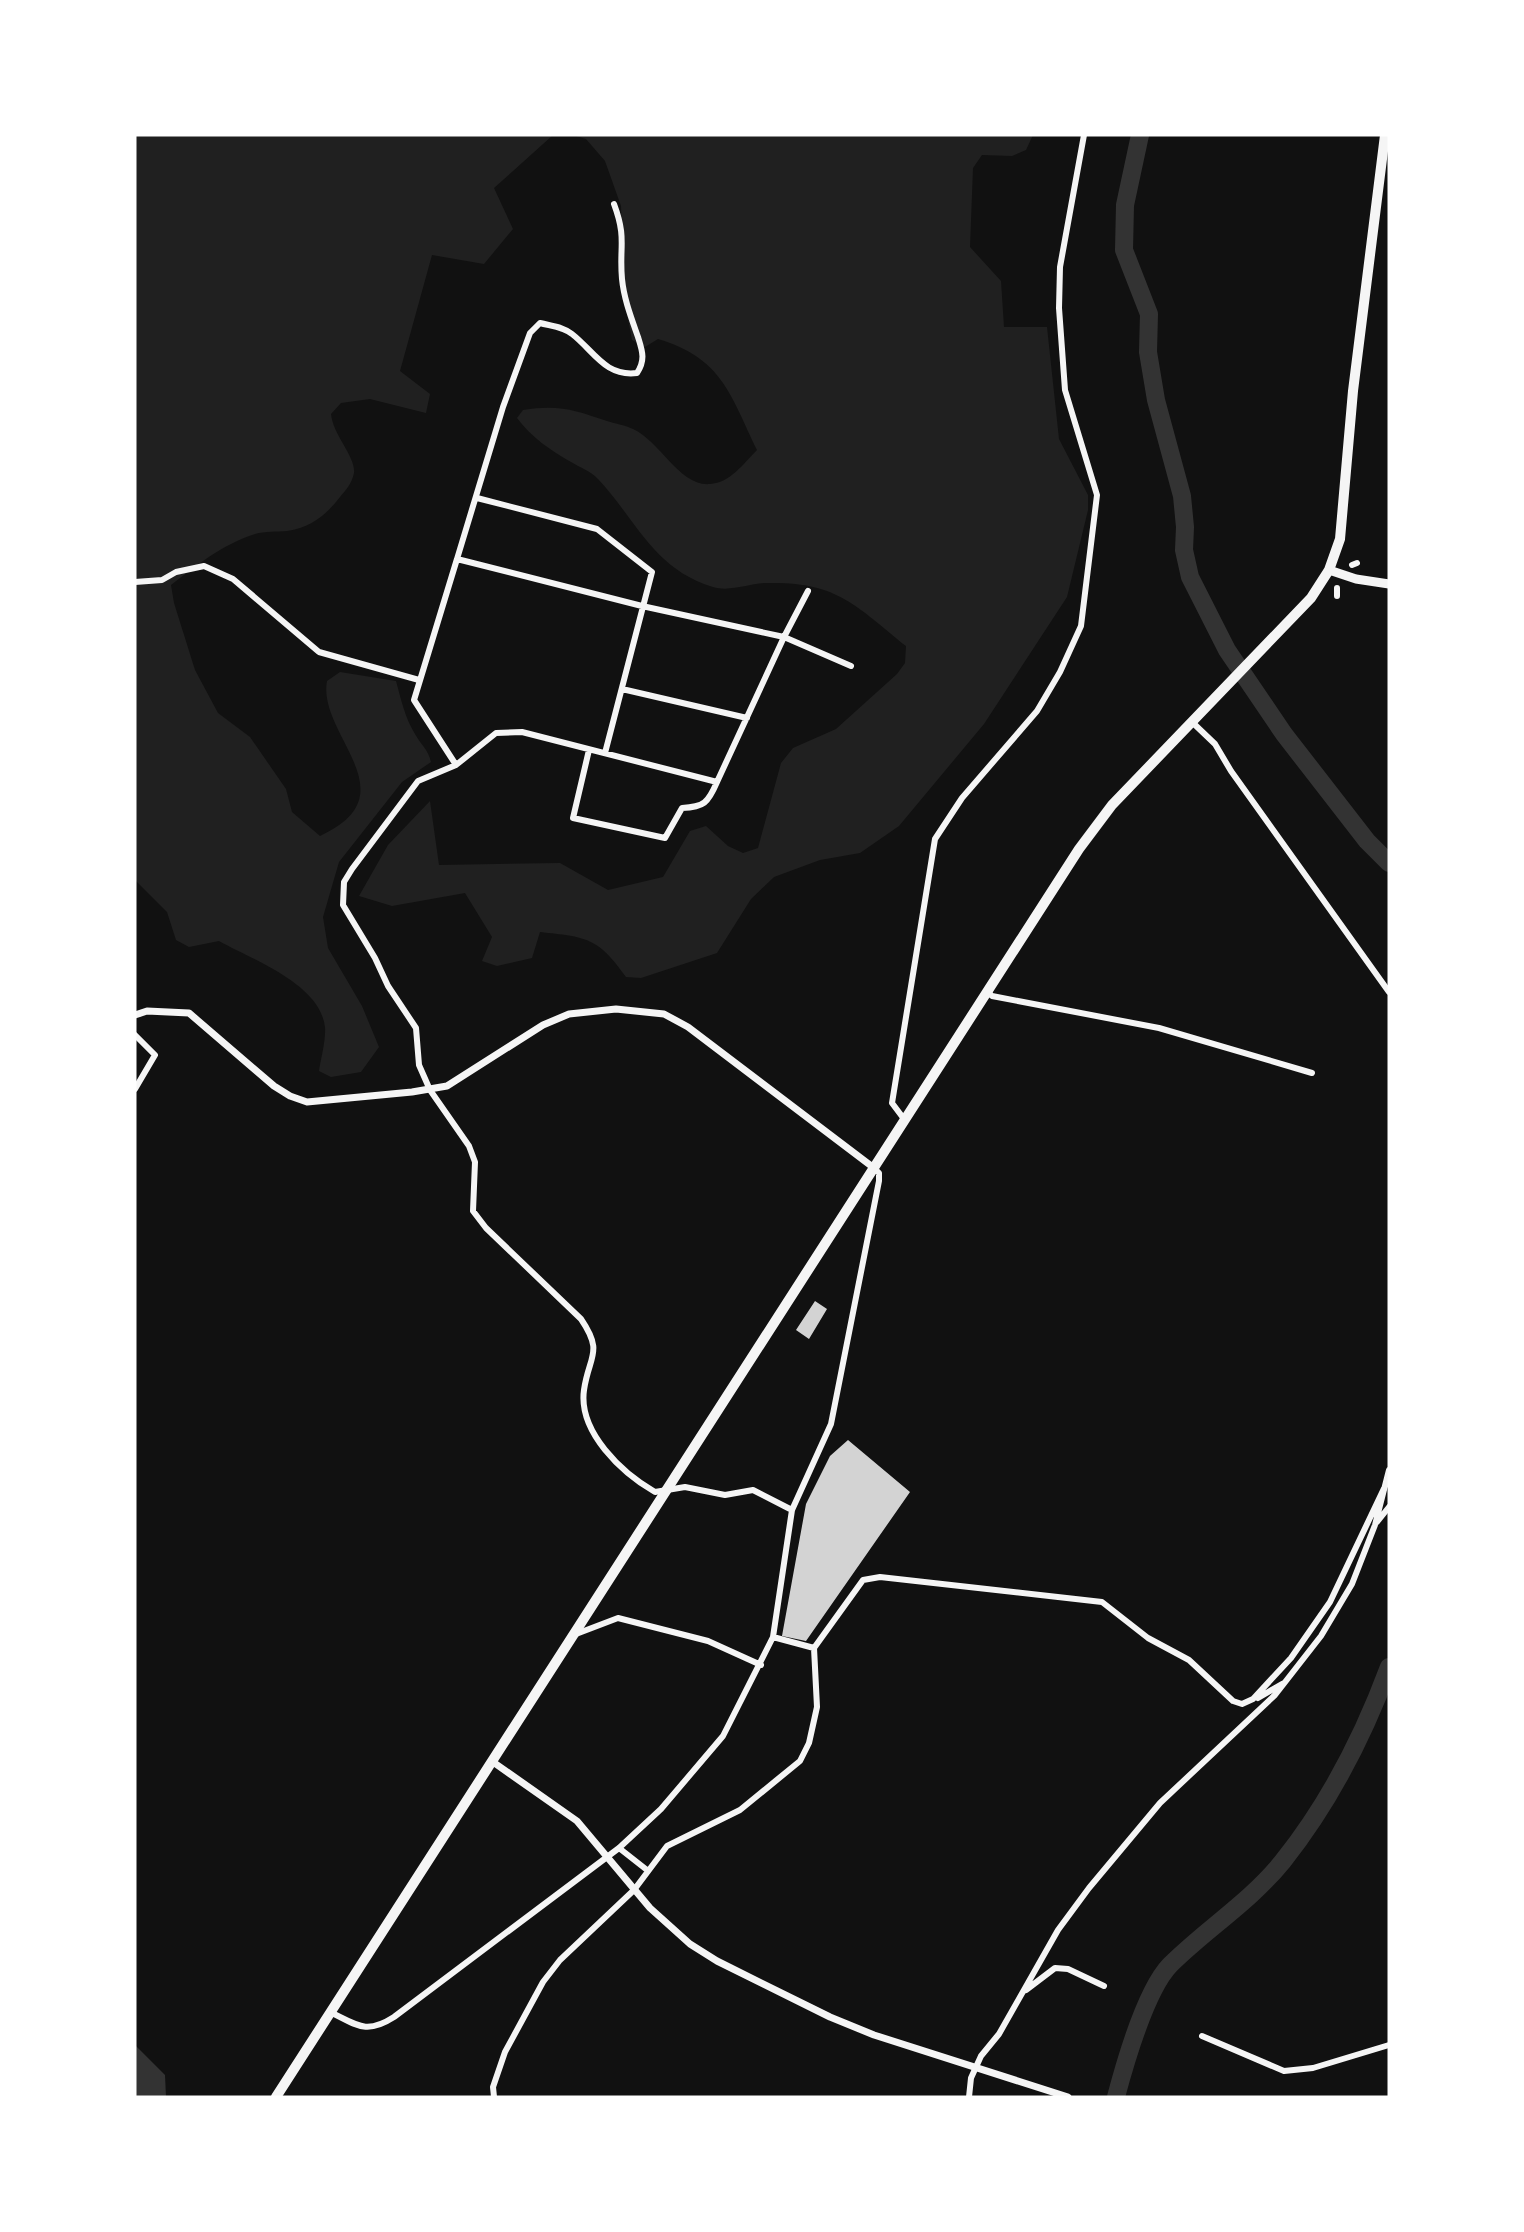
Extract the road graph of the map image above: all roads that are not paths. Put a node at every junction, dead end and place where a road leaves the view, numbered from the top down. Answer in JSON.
{"nodes":[{"id":1,"x":1084,"y":135,"type":"edge"},
{"id":2,"x":1385,"y":135,"type":"edge"},
{"id":3,"x":614,"y":204,"type":"dead end"},
{"id":4,"x":477,"y":498,"type":"junction"},
{"id":5,"x":457,"y":559,"type":"junction"},
{"id":6,"x":1329,"y":570,"type":"junction"},
{"id":7,"x":135,"y":582,"type":"edge"},
{"id":8,"x":1389,"y":584,"type":"edge"},
{"id":9,"x":807,"y":591,"type":"dead end"},
{"id":10,"x":642,"y":606,"type":"junction"},
{"id":11,"x":784,"y":637,"type":"junction"},
{"id":12,"x":851,"y":666,"type":"dead end"},
{"id":13,"x":419,"y":680,"type":"junction"},
{"id":14,"x":622,"y":689,"type":"junction"},
{"id":15,"x":747,"y":718,"type":"junction"},
{"id":16,"x":1192,"y":722,"type":"junction"},
{"id":17,"x":589,"y":750,"type":"junction"},
{"id":18,"x":605,"y":753,"type":"junction"},
{"id":19,"x":456,"y":765,"type":"junction"},
{"id":20,"x":717,"y":782,"type":"junction"},
{"id":21,"x":987,"y":991,"type":"junction"},
{"id":22,"x":1389,"y":992,"type":"edge"},
{"id":23,"x":135,"y":1015,"type":"edge"},
{"id":24,"x":135,"y":1035,"type":"edge"},
{"id":25,"x":1312,"y":1073,"type":"dead end"},
{"id":26,"x":135,"y":1089,"type":"edge"},
{"id":27,"x":430,"y":1090,"type":"junction"},
{"id":28,"x":904,"y":1119,"type":"junction"},
{"id":29,"x":874,"y":1168,"type":"junction"},
{"id":30,"x":1389,"y":1470,"type":"edge"},
{"id":31,"x":1388,"y":1480,"type":"edge"},
{"id":32,"x":667,"y":1492,"type":"junction"},
{"id":33,"x":1389,"y":1507,"type":"edge"},
{"id":34,"x":792,"y":1510,"type":"junction"},
{"id":35,"x":1375,"y":1525,"type":"junction"},
{"id":36,"x":574,"y":1634,"type":"junction"},
{"id":37,"x":772,"y":1637,"type":"junction"},
{"id":38,"x":814,"y":1648,"type":"junction"},
{"id":39,"x":761,"y":1665,"type":"junction"},
{"id":40,"x":1287,"y":1681,"type":"junction"},
{"id":41,"x":1253,"y":1699,"type":"junction"},
{"id":42,"x":493,"y":1762,"type":"junction"},
{"id":43,"x":619,"y":1848,"type":"junction"},
{"id":44,"x":608,"y":1855,"type":"junction"},
{"id":45,"x":647,"y":1870,"type":"junction"},
{"id":46,"x":634,"y":1890,"type":"junction"},
{"id":47,"x":1104,"y":1986,"type":"dead end"},
{"id":48,"x":1023,"y":1992,"type":"junction"},
{"id":49,"x":330,"y":2012,"type":"junction"},
{"id":50,"x":1202,"y":2036,"type":"dead end"},
{"id":51,"x":1389,"y":2045,"type":"edge"},
{"id":52,"x":979,"y":2067,"type":"junction"},
{"id":53,"x":276,"y":2097,"type":"edge"},
{"id":54,"x":494,"y":2097,"type":"edge"},
{"id":55,"x":969,"y":2097,"type":"edge"},
{"id":56,"x":1068,"y":2097,"type":"edge"}],
"edges":[{"from":1,"to":28,"type":"street"},
{"from":2,"to":6,"type":"highway"},
{"from":3,"to":4,"type":"street"},
{"from":4,"to":5,"type":"street"},
{"from":4,"to":10,"type":"street"},
{"from":5,"to":10,"type":"street"},
{"from":5,"to":13,"type":"street"},
{"from":6,"to":8,"type":"main road"},
{"from":6,"to":16,"type":"highway"},
{"from":7,"to":13,"type":"street"},
{"from":9,"to":11,"type":"street"},
{"from":10,"to":11,"type":"street"},
{"from":10,"to":14,"type":"street"},
{"from":11,"to":12,"type":"street"},
{"from":11,"to":15,"type":"street"},
{"from":13,"to":19,"type":"street"},
{"from":14,"to":15,"type":"street"},
{"from":14,"to":18,"type":"street"},
{"from":15,"to":20,"type":"street"},
{"from":16,"to":21,"type":"highway"},
{"from":16,"to":22,"type":"street"},
{"from":17,"to":18,"type":"street"},
{"from":17,"to":19,"type":"street"},
{"from":17,"to":20,"type":"street"},
{"from":18,"to":20,"type":"street"},
{"from":19,"to":27,"type":"street"},
{"from":21,"to":25,"type":"street"},
{"from":21,"to":28,"type":"highway"},
{"from":23,"to":27,"type":"street"},
{"from":24,"to":26,"type":"street"},
{"from":27,"to":29,"type":"street"},
{"from":27,"to":32,"type":"street"},
{"from":28,"to":29,"type":"highway"},
{"from":29,"to":32,"type":"highway"},
{"from":29,"to":34,"type":"street"},
{"from":30,"to":31,"type":"street"},
{"from":31,"to":35,"type":"street"},
{"from":31,"to":41,"type":"street"},
{"from":32,"to":34,"type":"street"},
{"from":32,"to":36,"type":"highway"},
{"from":33,"to":35,"type":"street"},
{"from":34,"to":37,"type":"street"},
{"from":35,"to":40,"type":"street"},
{"from":36,"to":39,"type":"street"},
{"from":36,"to":42,"type":"highway"},
{"from":37,"to":38,"type":"street"},
{"from":37,"to":39,"type":"street"},
{"from":38,"to":41,"type":"street"},
{"from":38,"to":45,"type":"street"},
{"from":39,"to":43,"type":"street"},
{"from":40,"to":41,"type":"street"},
{"from":40,"to":48,"type":"street"},
{"from":42,"to":44,"type":"street"},
{"from":42,"to":49,"type":"highway"},
{"from":43,"to":44,"type":"street"},
{"from":43,"to":45,"type":"street"},
{"from":44,"to":46,"type":"street"},
{"from":44,"to":49,"type":"street"},
{"from":45,"to":46,"type":"street"},
{"from":46,"to":52,"type":"street"},
{"from":46,"to":54,"type":"street"},
{"from":47,"to":48,"type":"street"},
{"from":48,"to":52,"type":"street"},
{"from":49,"to":53,"type":"highway"},
{"from":50,"to":51,"type":"street"},
{"from":52,"to":55,"type":"street"},
{"from":52,"to":56,"type":"street"}]}
